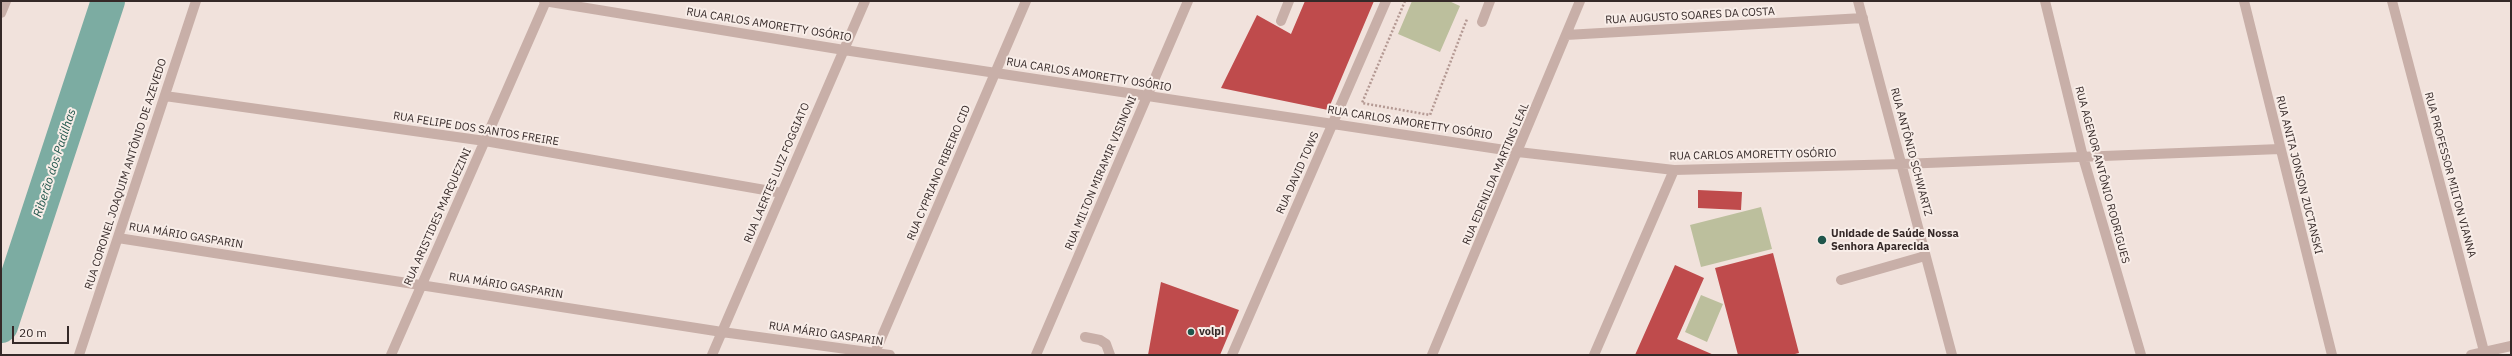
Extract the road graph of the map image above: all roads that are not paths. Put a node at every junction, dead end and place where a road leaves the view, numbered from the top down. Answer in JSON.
{"nodes":[{"id":1,"x":6,"y":1,"type":"edge"},
{"id":2,"x":196,"y":1,"type":"edge"},
{"id":3,"x":545,"y":1,"type":"edge"},
{"id":4,"x":865,"y":1,"type":"edge"},
{"id":5,"x":1026,"y":1,"type":"edge"},
{"id":6,"x":1188,"y":1,"type":"edge"},
{"id":7,"x":1289,"y":1,"type":"edge"},
{"id":8,"x":1386,"y":1,"type":"edge"},
{"id":9,"x":1490,"y":1,"type":"edge"},
{"id":10,"x":1580,"y":1,"type":"edge"},
{"id":11,"x":1858,"y":1,"type":"edge"},
{"id":12,"x":2045,"y":1,"type":"edge"},
{"id":13,"x":2244,"y":1,"type":"edge"},
{"id":14,"x":2392,"y":1,"type":"edge"},
{"id":15,"x":1,"y":13,"type":"edge"},
{"id":16,"x":1863,"y":18,"type":"junction"},
{"id":17,"x":1281,"y":21,"type":"dead end"},
{"id":18,"x":1482,"y":22,"type":"dead end"},
{"id":19,"x":1566,"y":35,"type":"junction"},
{"id":20,"x":844,"y":50,"type":"junction"},
{"id":21,"x":996,"y":72,"type":"junction"},
{"id":22,"x":165,"y":96,"type":"junction"},
{"id":23,"x":1147,"y":96,"type":"junction"},
{"id":24,"x":1333,"y":123,"type":"junction"},
{"id":25,"x":485,"y":140,"type":"junction"},
{"id":26,"x":2280,"y":149,"type":"junction"},
{"id":27,"x":1518,"y":152,"type":"junction"},
{"id":28,"x":2083,"y":157,"type":"junction"},
{"id":29,"x":1902,"y":164,"type":"junction"},
{"id":30,"x":1674,"y":170,"type":"junction"},
{"id":31,"x":782,"y":193,"type":"junction"},
{"id":32,"x":118,"y":238,"type":"junction"},
{"id":33,"x":1925,"y":256,"type":"junction"},
{"id":34,"x":1841,"y":280,"type":"dead end"},
{"id":35,"x":422,"y":285,"type":"junction"},
{"id":36,"x":722,"y":332,"type":"junction"},
{"id":37,"x":1085,"y":337,"type":"dead end"},
{"id":38,"x":2511,"y":346,"type":"edge"},
{"id":39,"x":875,"y":354,"type":"edge"},
{"id":40,"x":2485,"y":354,"type":"edge"},
{"id":41,"x":79,"y":355,"type":"edge"},
{"id":42,"x":391,"y":355,"type":"edge"},
{"id":43,"x":712,"y":355,"type":"edge"},
{"id":44,"x":890,"y":355,"type":"edge"},
{"id":45,"x":1036,"y":355,"type":"edge"},
{"id":46,"x":1110,"y":355,"type":"edge"},
{"id":47,"x":1232,"y":355,"type":"edge"},
{"id":48,"x":1432,"y":355,"type":"edge"},
{"id":49,"x":1594,"y":355,"type":"edge"},
{"id":50,"x":1952,"y":355,"type":"edge"},
{"id":51,"x":2140,"y":355,"type":"edge"},
{"id":52,"x":2332,"y":355,"type":"edge"},
{"id":53,"x":2471,"y":355,"type":"edge"}],
"edges":[{"from":1,"to":15,"type":"street"},
{"from":2,"to":22,"type":"street","name":"RUA CORONEL JOAQUIM ANTÔNIO DE AZEVEDO"},
{"from":3,"to":20,"type":"street","name":"RUA CARLOS AMORETTY OSÓRIO"},
{"from":3,"to":25,"type":"street","name":"RUA ARISTIDES MARQUEZINI"},
{"from":4,"to":20,"type":"street","name":"RUA LAERTES LUIZ FOGGIATO"},
{"from":5,"to":21,"type":"street","name":"RUA CYPRIANO RIBEIRO CID"},
{"from":6,"to":23,"type":"street","name":"RUA MILTON MIRAMIR VISINONI"},
{"from":7,"to":17,"type":"street"},
{"from":8,"to":24,"type":"street","name":"RUA DAVID TOWS"},
{"from":9,"to":18,"type":"street"},
{"from":10,"to":19,"type":"street","name":"RUA EDENILDA MARTINS LEAL"},
{"from":11,"to":16,"type":"street","name":"RUA ANTÔNIO SCHWARTZ"},
{"from":12,"to":28,"type":"street","name":"RUA AGENOR ANTÔNIO RODRIGUES"},
{"from":13,"to":26,"type":"street","name":"RUA ANITA JONSON ZUCTANSKI"},
{"from":14,"to":40,"type":"street","name":"RUA PROFESSOR MILTON VIANNA"},
{"from":16,"to":19,"type":"street","name":"RUA AUGUSTO SOARES DA COSTA"},
{"from":16,"to":29,"type":"street","name":"RUA ANTÔNIO SCHWARTZ"},
{"from":19,"to":27,"type":"street","name":"RUA EDENILDA MARTINS LEAL"},
{"from":20,"to":21,"type":"street","name":"RUA CARLOS AMORETTY OSÓRIO"},
{"from":20,"to":31,"type":"street","name":"RUA LAERTES LUIZ FOGGIATO"},
{"from":21,"to":23,"type":"street","name":"RUA CARLOS AMORETTY OSÓRIO"},
{"from":21,"to":39,"type":"street","name":"RUA CYPRIANO RIBEIRO CID"},
{"from":22,"to":25,"type":"street","name":"RUA FELIPE DOS SANTOS FREIRE"},
{"from":22,"to":32,"type":"street","name":"RUA CORONEL JOAQUIM ANTÔNIO DE AZEVEDO"},
{"from":23,"to":24,"type":"street","name":"RUA CARLOS AMORETTY OSÓRIO"},
{"from":23,"to":45,"type":"street","name":"RUA MILTON MIRAMIR VISINONI"},
{"from":24,"to":27,"type":"street","name":"RUA CARLOS AMORETTY OSÓRIO"},
{"from":24,"to":47,"type":"street","name":"RUA DAVID TOWS"},
{"from":25,"to":31,"type":"street","name":"RUA FELIPE DOS SANTOS FREIRE"},
{"from":25,"to":35,"type":"street","name":"RUA ARISTIDES MARQUEZINI"},
{"from":26,"to":28,"type":"street","name":"RUA CARLOS AMORETTY OSÓRIO"},
{"from":26,"to":52,"type":"street","name":"RUA ANITA JONSON ZUCTANSKI"},
{"from":27,"to":30,"type":"street","name":"RUA CARLOS AMORETTY OSÓRIO"},
{"from":27,"to":48,"type":"street","name":"RUA EDENILDA MARTINS LEAL"},
{"from":28,"to":29,"type":"street","name":"RUA CARLOS AMORETTY OSÓRIO"},
{"from":28,"to":51,"type":"street","name":"RUA AGENOR ANTÔNIO RODRIGUES"},
{"from":29,"to":30,"type":"street","name":"RUA CARLOS AMORETTY OSÓRIO"},
{"from":29,"to":33,"type":"street","name":"RUA ANTÔNIO SCHWARTZ"},
{"from":30,"to":49,"type":"street"},
{"from":31,"to":36,"type":"street","name":"RUA LAERTES LUIZ FOGGIATO"},
{"from":32,"to":35,"type":"street","name":"RUA MÁRIO GASPARIN"},
{"from":32,"to":41,"type":"street","name":"RUA CORONEL JOAQUIM ANTÔNIO DE AZEVEDO"},
{"from":33,"to":34,"type":"street"},
{"from":33,"to":50,"type":"street","name":"RUA ANTÔNIO SCHWARTZ"},
{"from":35,"to":36,"type":"street","name":"RUA MÁRIO GASPARIN"},
{"from":35,"to":42,"type":"street","name":"RUA ARISTIDES MARQUEZINI"},
{"from":36,"to":39,"type":"street","name":"RUA MÁRIO GASPARIN"},
{"from":36,"to":43,"type":"street","name":"RUA LAERTES LUIZ FOGGIATO"},
{"from":37,"to":46,"type":"street"},
{"from":38,"to":40,"type":"street"},
{"from":39,"to":44,"type":"street","name":"RUA MÁRIO GASPARIN"},
{"from":40,"to":53,"type":"street"}]}
